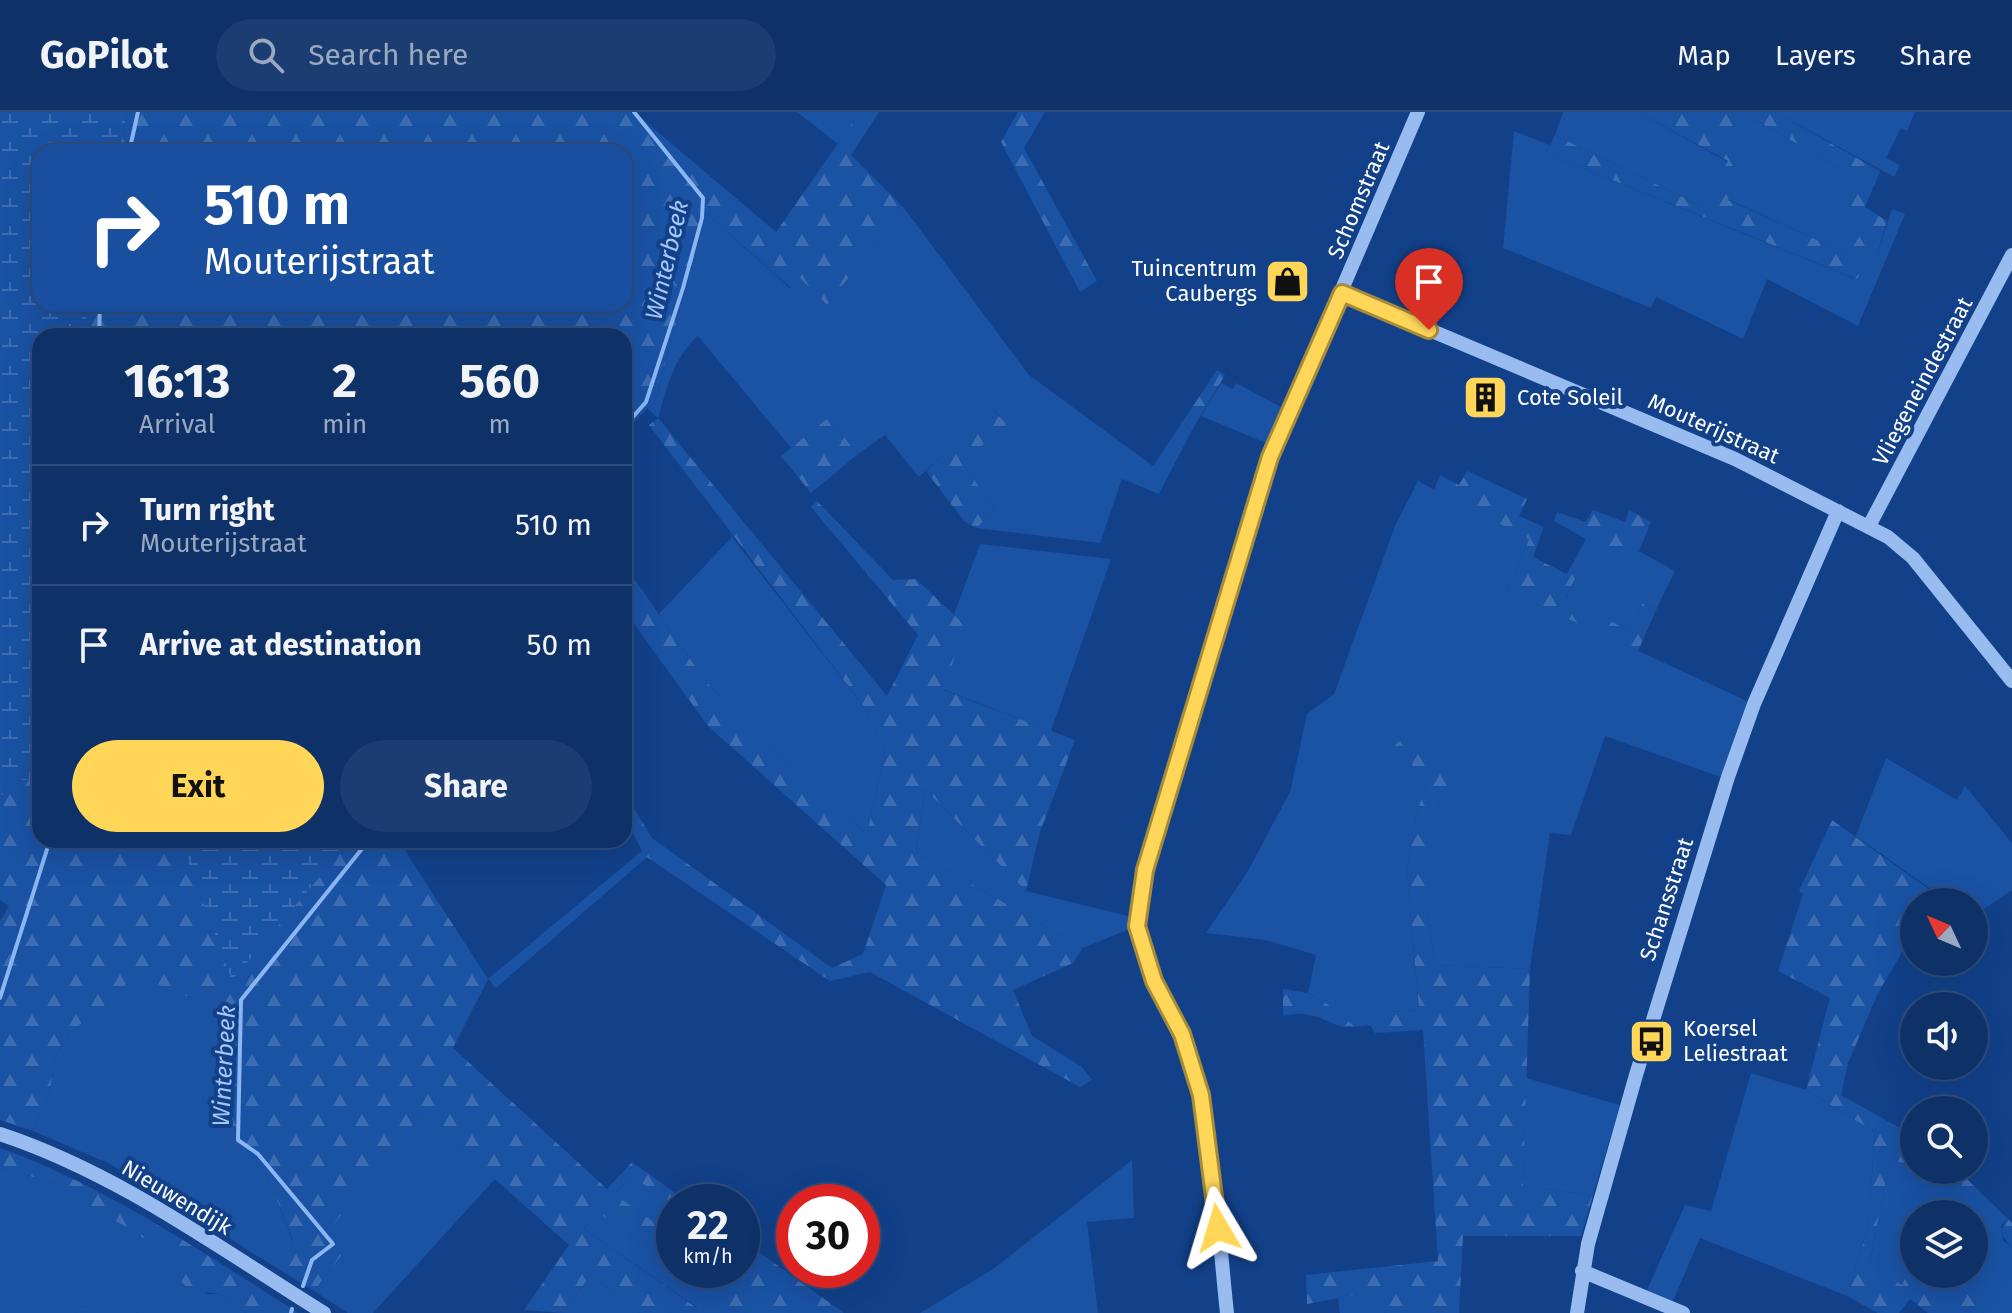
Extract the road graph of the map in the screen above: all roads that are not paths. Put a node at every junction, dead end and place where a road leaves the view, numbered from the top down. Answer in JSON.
{"nodes":[{"id":1,"x":1418,"y":112,"type":"edge"},
{"id":2,"x":2012,"y":255,"type":"edge"},
{"id":3,"x":1342,"y":293,"type":"junction"},
{"id":4,"x":1838,"y":511,"type":"junction"},
{"id":5,"x":1869,"y":526,"type":"junction"},
{"id":6,"x":2012,"y":681,"type":"edge"},
{"id":7,"x":0,"y":1134,"type":"edge"},
{"id":8,"x":1582,"y":1271,"type":"junction"},
{"id":9,"x":324,"y":1313,"type":"edge"},
{"id":10,"x":1227,"y":1313,"type":"edge"},
{"id":11,"x":1577,"y":1313,"type":"edge"},
{"id":12,"x":1683,"y":1313,"type":"edge"}],
"edges":[{"from":1,"to":3,"type":"street","name":"Schomstraat"},
{"from":2,"to":5,"type":"street","name":"Vliegeneindestraat"},
{"from":3,"to":4,"type":"street","name":"Mouterijstraat"},
{"from":3,"to":10,"type":"street","name":"Schomstraat"},
{"from":4,"to":5,"type":"street","name":"Mouterijstraat"},
{"from":4,"to":8,"type":"street","name":"Schansstraat"},
{"from":5,"to":6,"type":"street","name":"Mouterijstraat"},
{"from":7,"to":9,"type":"street","name":"Nieuwendijk"},
{"from":8,"to":11,"type":"street","name":"Schansstraat"},
{"from":8,"to":12,"type":"street"}]}
